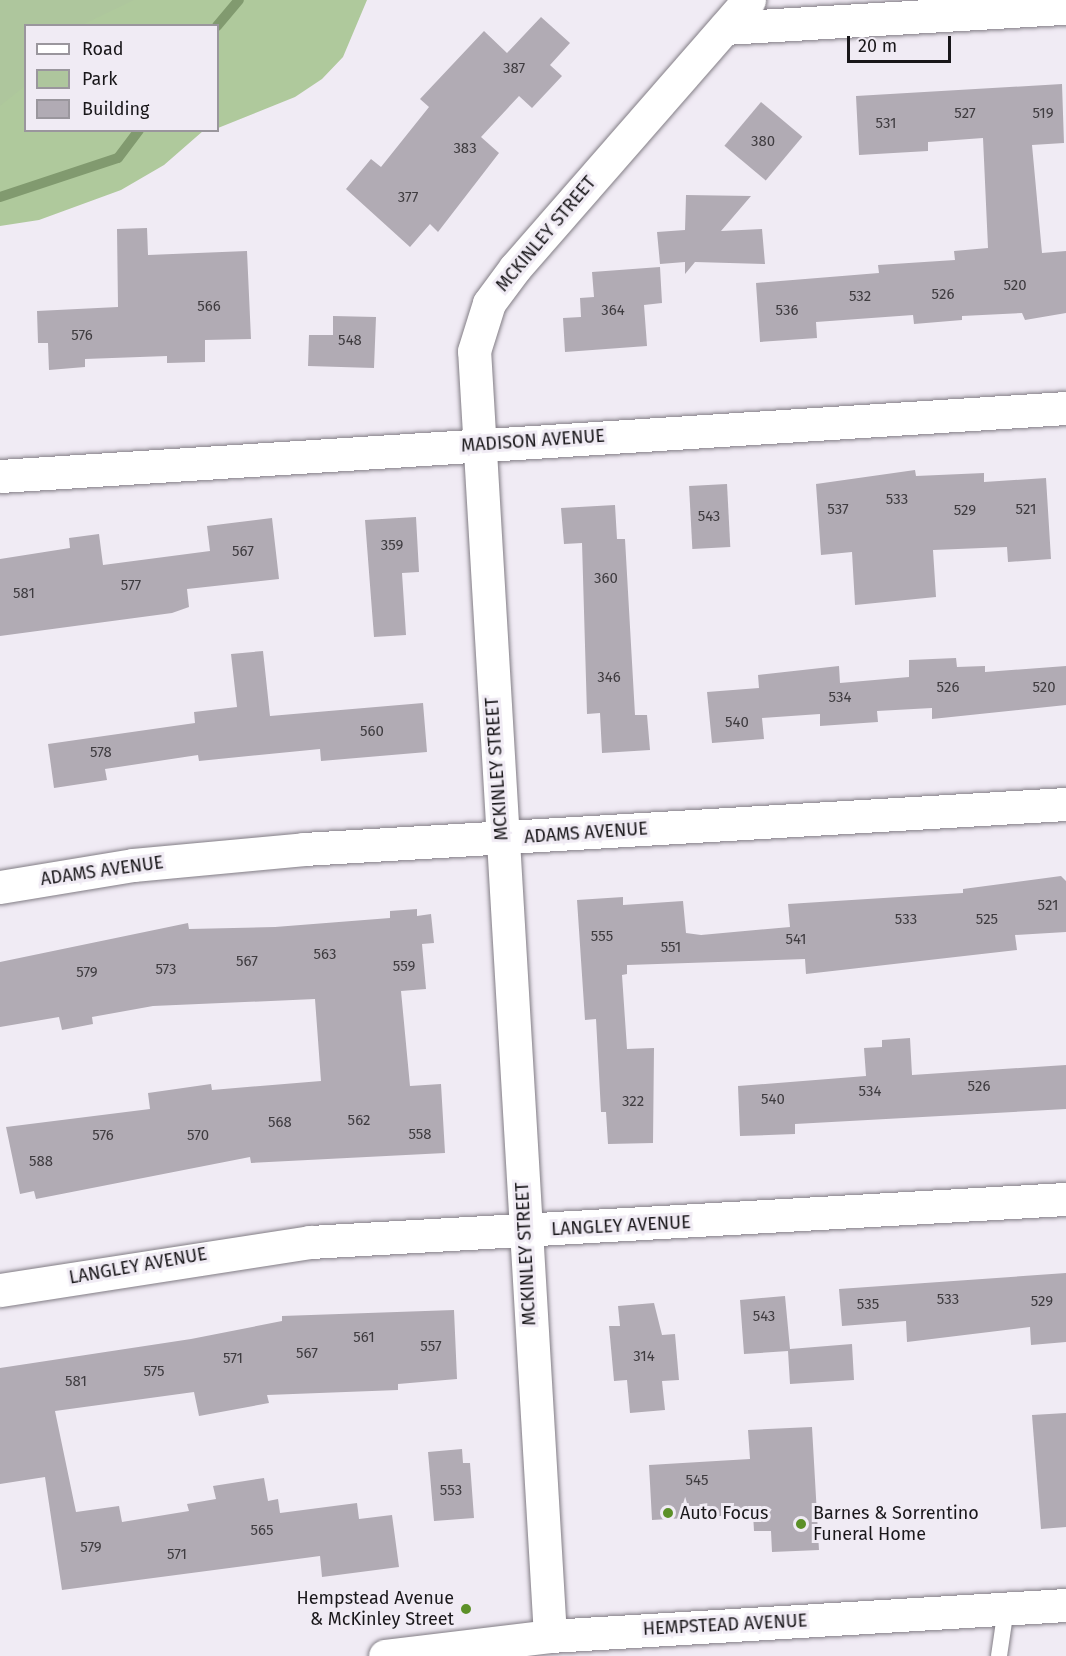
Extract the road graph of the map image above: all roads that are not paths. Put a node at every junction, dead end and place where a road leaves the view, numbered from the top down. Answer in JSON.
{"nodes":[{"id":1,"x":749,"y":0,"type":"edge"},
{"id":2,"x":1066,"y":8,"type":"edge"},
{"id":3,"x":724,"y":28,"type":"junction"},
{"id":4,"x":1066,"y":408,"type":"edge"},
{"id":5,"x":477,"y":445,"type":"junction"},
{"id":6,"x":0,"y":476,"type":"edge"},
{"id":7,"x":1066,"y":804,"type":"edge"},
{"id":8,"x":502,"y":838,"type":"junction"},
{"id":9,"x":0,"y":887,"type":"edge"},
{"id":10,"x":1066,"y":1199,"type":"edge"},
{"id":11,"x":525,"y":1232,"type":"junction"},
{"id":12,"x":0,"y":1290,"type":"edge"},
{"id":13,"x":1066,"y":1605,"type":"edge"},
{"id":14,"x":1006,"y":1608,"type":"junction"},
{"id":15,"x":550,"y":1636,"type":"junction"},
{"id":16,"x":449,"y":1652,"type":"edge"},
{"id":17,"x":385,"y":1656,"type":"edge"},
{"id":18,"x":999,"y":1656,"type":"edge"}],
"edges":[{"from":1,"to":3,"type":"street","name":"MCKINLEY STREET"},
{"from":2,"to":3,"type":"street"},
{"from":3,"to":5,"type":"street","name":"MCKINLEY STREET"},
{"from":4,"to":5,"type":"street","name":"MADISON AVENUE"},
{"from":5,"to":6,"type":"street","name":"MADISON AVENUE"},
{"from":5,"to":8,"type":"street","name":"MCKINLEY STREET"},
{"from":7,"to":8,"type":"street","name":"ADAMS AVENUE"},
{"from":8,"to":9,"type":"street","name":"ADAMS AVENUE"},
{"from":8,"to":11,"type":"street","name":"MCKINLEY STREET"},
{"from":10,"to":11,"type":"street","name":"LANGLEY AVENUE"},
{"from":11,"to":12,"type":"street","name":"LANGLEY AVENUE"},
{"from":11,"to":15,"type":"street","name":"MCKINLEY STREET"},
{"from":13,"to":14,"type":"street","name":"HEMPSTEAD AVENUE"},
{"from":14,"to":15,"type":"street","name":"HEMPSTEAD AVENUE"},
{"from":14,"to":18,"type":"lane"},
{"from":15,"to":16,"type":"street","name":"HEMPSTEAD AVENUE"},
{"from":16,"to":17,"type":"street","name":"HEMPSTEAD AVENUE"}]}
